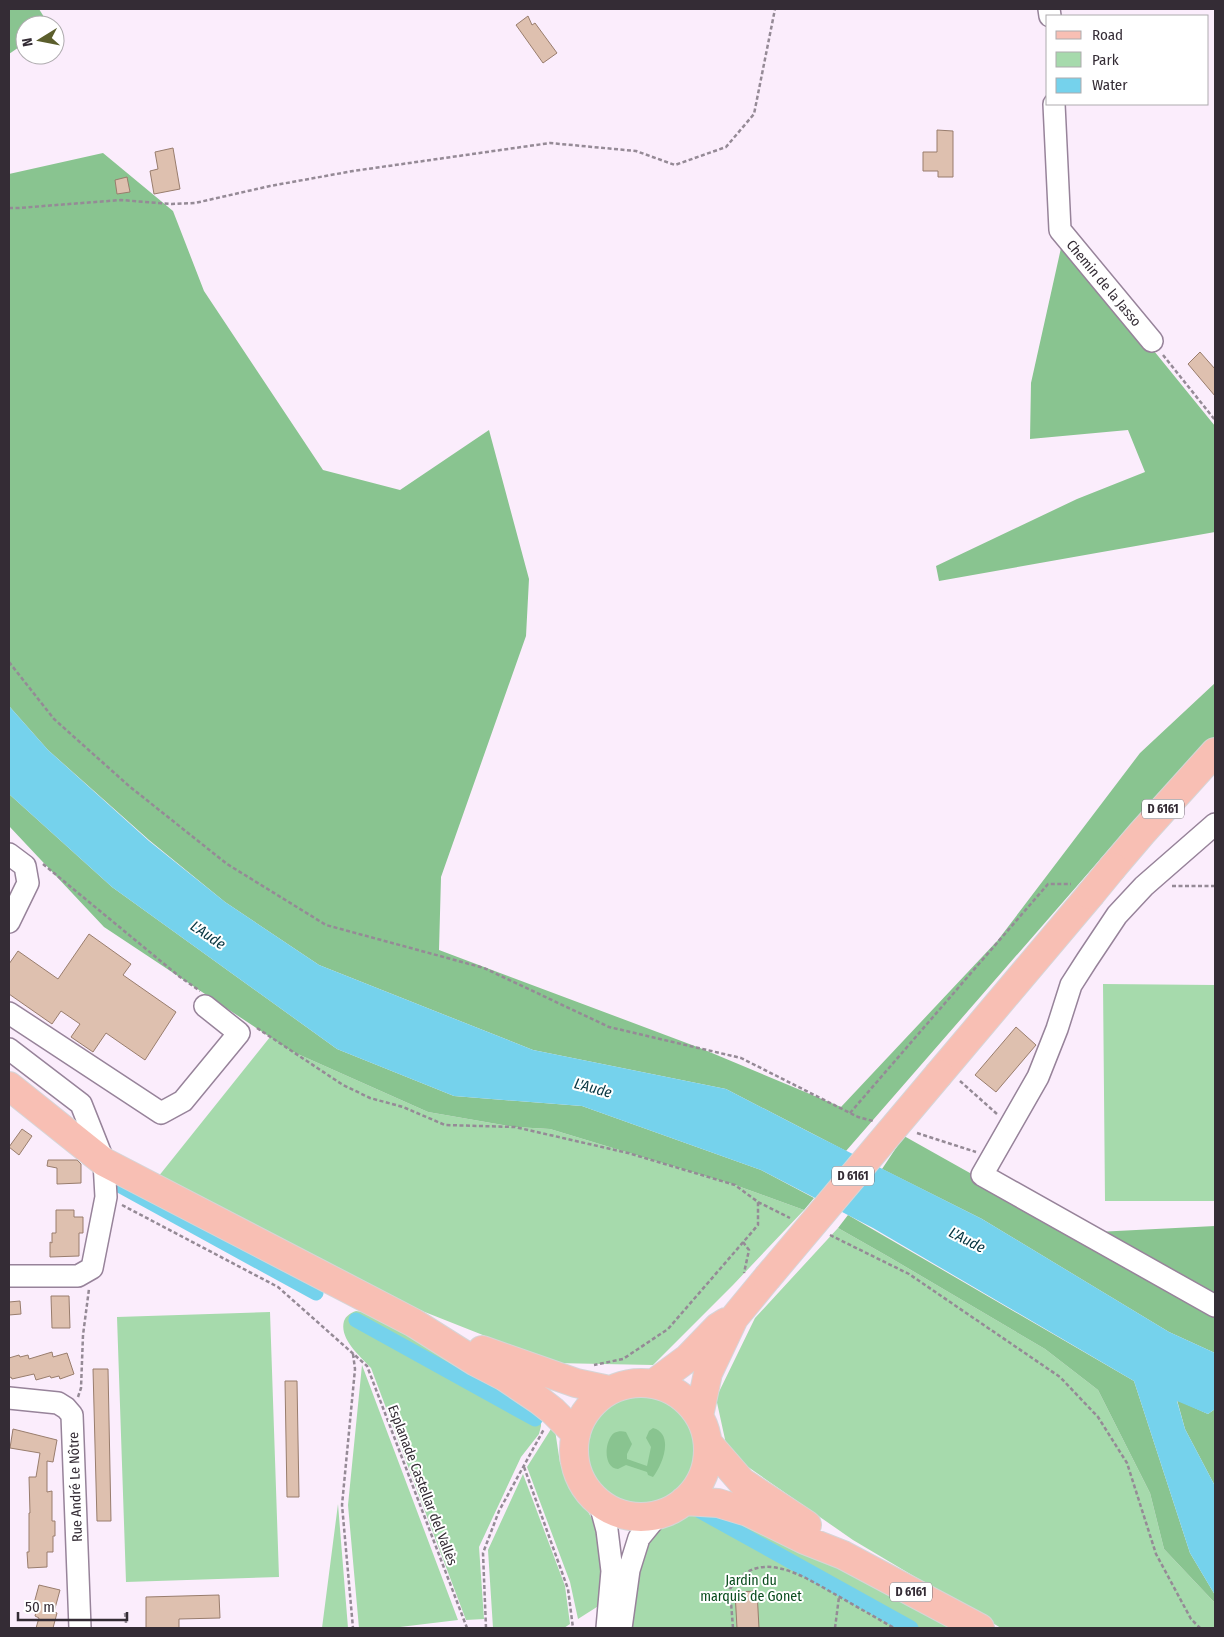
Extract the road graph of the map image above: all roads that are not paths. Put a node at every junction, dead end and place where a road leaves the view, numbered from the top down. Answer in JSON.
{"nodes":[{"id":1,"x":1054,"y":105,"type":"edge"},
{"id":2,"x":1152,"y":341,"type":"road end"},
{"id":3,"x":1215,"y":752,"type":"edge"},
{"id":4,"x":1215,"y":824,"type":"edge"},
{"id":5,"x":9,"y":854,"type":"edge"},
{"id":6,"x":9,"y":922,"type":"edge"},
{"id":7,"x":204,"y":1000,"type":"road end"},
{"id":8,"x":9,"y":1013,"type":"edge"},
{"id":9,"x":9,"y":1049,"type":"edge"},
{"id":10,"x":9,"y":1086,"type":"edge"},
{"id":11,"x":104,"y":1162,"type":"junction"},
{"id":12,"x":9,"y":1276,"type":"edge"},
{"id":13,"x":1215,"y":1306,"type":"edge"},
{"id":14,"x":734,"y":1318,"type":"junction"},
{"id":15,"x":414,"y":1323,"type":"junction"},
{"id":16,"x":654,"y":1384,"type":"junction"},
{"id":17,"x":609,"y":1390,"type":"junction"},
{"id":18,"x":9,"y":1398,"type":"edge"},
{"id":19,"x":699,"y":1416,"type":"junction"},
{"id":20,"x":576,"y":1434,"type":"junction"},
{"id":21,"x":708,"y":1442,"type":"junction"},
{"id":22,"x":684,"y":1501,"type":"junction"},
{"id":23,"x":600,"y":1504,"type":"junction"},
{"id":24,"x":657,"y":1516,"type":"junction"},
{"id":25,"x":842,"y":1555,"type":"junction"},
{"id":26,"x":80,"y":1628,"type":"edge"},
{"id":27,"x":607,"y":1628,"type":"edge"},
{"id":28,"x":621,"y":1628,"type":"edge"},
{"id":29,"x":980,"y":1628,"type":"edge"}],
"edges":[{"from":1,"to":2,"type":"street","name":"Chemin de la Jasso"},
{"from":3,"to":14,"type":"main road","number":"D 6161","bridge":true},
{"from":4,"to":13,"type":"street"},
{"from":5,"to":6,"type":"street"},
{"from":7,"to":8,"type":"street"},
{"from":9,"to":11,"type":"street"},
{"from":10,"to":11,"type":"main road"},
{"from":11,"to":12,"type":"street"},
{"from":11,"to":15,"type":"main road"},
{"from":14,"to":16,"type":"main road","number":"D 6161"},
{"from":14,"to":19,"type":"main road","number":"D 6161"},
{"from":15,"to":17,"type":"main road"},
{"from":15,"to":20,"type":"main road"},
{"from":16,"to":17,"type":"main road"},
{"from":16,"to":19,"type":"main road"},
{"from":17,"to":20,"type":"main road"},
{"from":18,"to":26,"type":"street","name":"Rue André Le Nôtre"},
{"from":19,"to":21,"type":"main road"},
{"from":20,"to":23,"type":"main road"},
{"from":21,"to":22,"type":"main road"},
{"from":21,"to":25,"type":"main road","number":"D 6161"},
{"from":22,"to":24,"type":"main road"},
{"from":22,"to":25,"type":"main road","number":"D 6161"},
{"from":23,"to":24,"type":"main road"},
{"from":23,"to":27,"type":"street"},
{"from":24,"to":28,"type":"street"},
{"from":25,"to":29,"type":"main road","number":"D 6161"}]}
